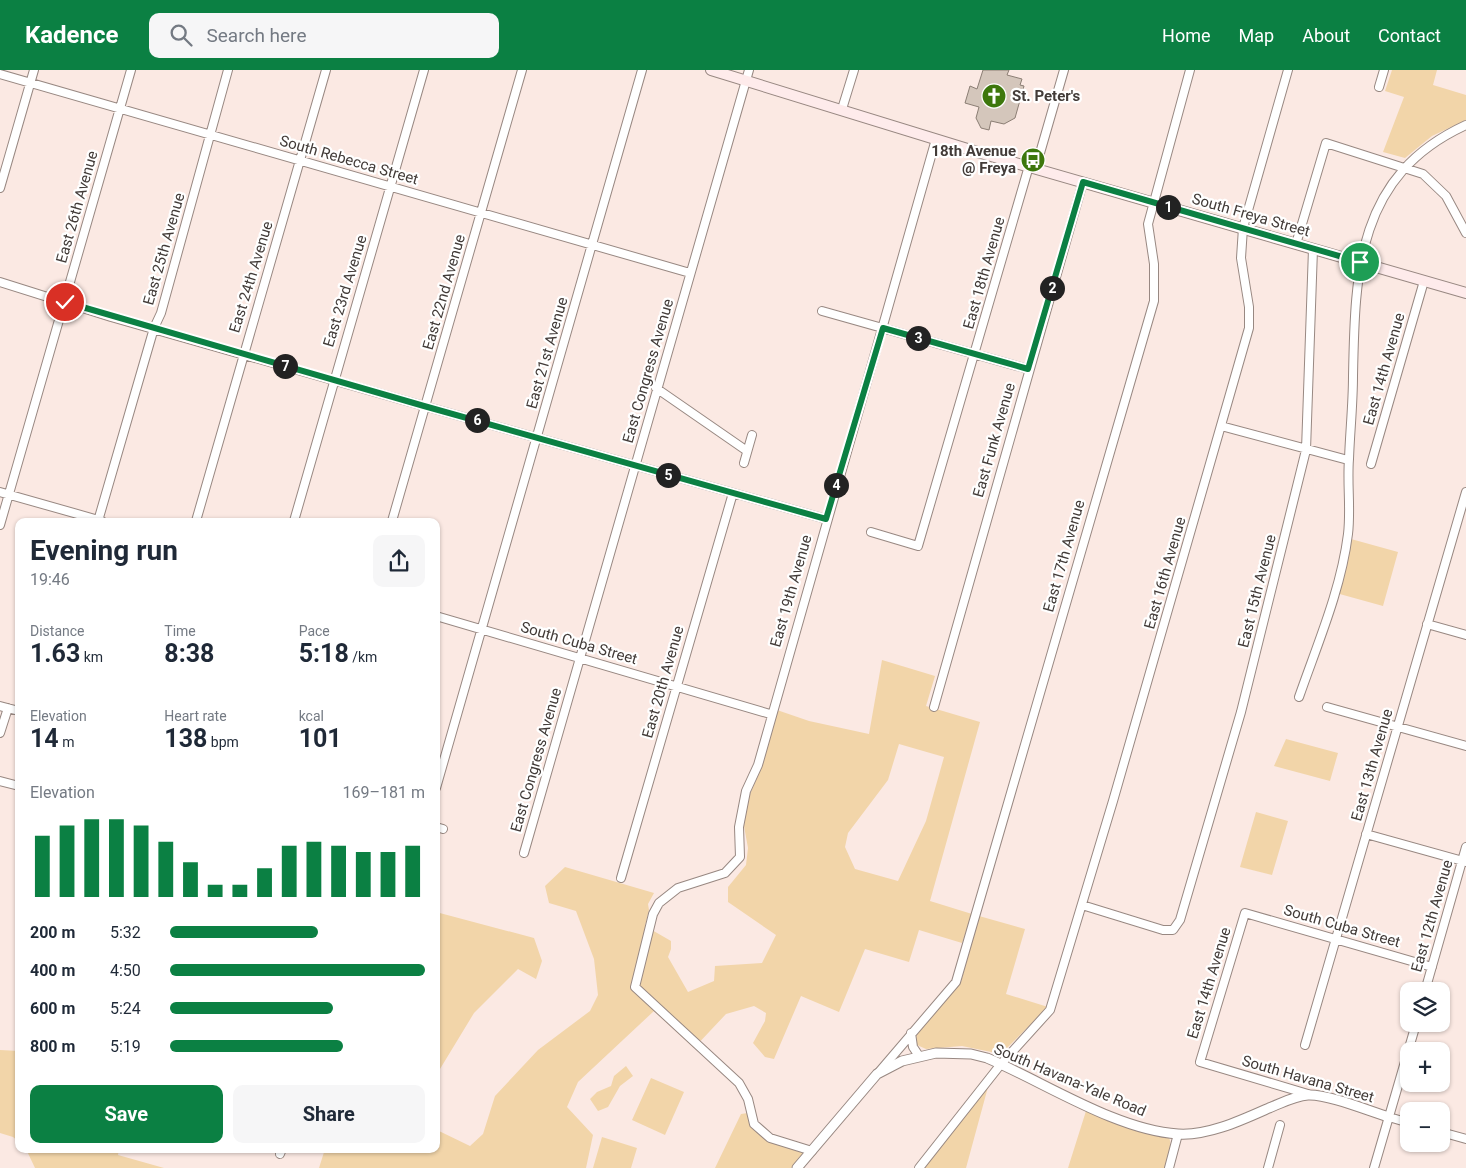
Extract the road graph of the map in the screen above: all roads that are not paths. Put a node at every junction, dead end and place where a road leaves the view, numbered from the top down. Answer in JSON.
{"nodes":[{"id":1,"x":34,"y":70,"type":"edge"},
{"id":2,"x":131,"y":70,"type":"edge"},
{"id":3,"x":228,"y":70,"type":"edge"},
{"id":4,"x":326,"y":70,"type":"edge"},
{"id":5,"x":424,"y":70,"type":"edge"},
{"id":6,"x":522,"y":70,"type":"edge"},
{"id":7,"x":642,"y":70,"type":"edge"},
{"id":8,"x":711,"y":70,"type":"edge"},
{"id":9,"x":854,"y":70,"type":"edge"},
{"id":10,"x":1064,"y":70,"type":"edge"},
{"id":11,"x":1190,"y":70,"type":"edge"},
{"id":12,"x":1288,"y":70,"type":"edge"},
{"id":13,"x":1384,"y":70,"type":"edge"},
{"id":14,"x":0,"y":74,"type":"edge"},
{"id":15,"x":748,"y":75,"type":"edge"},
{"id":16,"x":30,"y":82,"type":"junction"},
{"id":17,"x":1379,"y":87,"type":"dead end"},
{"id":18,"x":120,"y":109,"type":"junction"},
{"id":19,"x":842,"y":109,"type":"junction"},
{"id":20,"x":1466,"y":125,"type":"edge"},
{"id":21,"x":210,"y":135,"type":"junction"},
{"id":22,"x":936,"y":139,"type":"junction"},
{"id":23,"x":300,"y":161,"type":"junction"},
{"id":24,"x":1029,"y":166,"type":"junction"},
{"id":25,"x":1406,"y":167,"type":"junction"},
{"id":26,"x":1083,"y":182,"type":"junction"},
{"id":27,"x":390,"y":186,"type":"junction"},
{"id":28,"x":0,"y":188,"type":"edge"},
{"id":29,"x":1153,"y":202,"type":"junction"},
{"id":30,"x":481,"y":213,"type":"junction"},
{"id":31,"x":1243,"y":228,"type":"junction"},
{"id":32,"x":1466,"y":233,"type":"edge"},
{"id":33,"x":1296,"y":244,"type":"junction"},
{"id":34,"x":592,"y":245,"type":"junction"},
{"id":35,"x":1313,"y":249,"type":"junction"},
{"id":36,"x":1360,"y":262,"type":"junction"},
{"id":37,"x":690,"y":273,"type":"junction"},
{"id":38,"x":1424,"y":281,"type":"junction"},
{"id":39,"x":0,"y":282,"type":"edge"},
{"id":40,"x":1466,"y":293,"type":"edge"},
{"id":41,"x":65,"y":302,"type":"junction"},
{"id":42,"x":822,"y":311,"type":"dead end"},
{"id":43,"x":154,"y":328,"type":"junction"},
{"id":44,"x":883,"y":328,"type":"junction"},
{"id":45,"x":243,"y":353,"type":"junction"},
{"id":46,"x":974,"y":354,"type":"junction"},
{"id":47,"x":1028,"y":369,"type":"junction"},
{"id":48,"x":333,"y":379,"type":"junction"},
{"id":49,"x":656,"y":388,"type":"junction"},
{"id":50,"x":424,"y":406,"type":"junction"},
{"id":51,"x":1221,"y":426,"type":"junction"},
{"id":52,"x":752,"y":435,"type":"dead end"},
{"id":53,"x":537,"y":437,"type":"junction"},
{"id":54,"x":1306,"y":450,"type":"junction"},
{"id":55,"x":747,"y":451,"type":"junction"},
{"id":56,"x":1348,"y":460,"type":"junction"},
{"id":57,"x":744,"y":463,"type":"dead end"},
{"id":58,"x":1371,"y":464,"type":"dead end"},
{"id":59,"x":635,"y":465,"type":"junction"},
{"id":60,"x":0,"y":492,"type":"edge"},
{"id":61,"x":1466,"y":492,"type":"edge"},
{"id":62,"x":9,"y":494,"type":"junction"},
{"id":63,"x":733,"y":494,"type":"junction"},
{"id":64,"x":90,"y":518,"type":"edge"},
{"id":65,"x":101,"y":518,"type":"edge"},
{"id":66,"x":197,"y":518,"type":"edge"},
{"id":67,"x":295,"y":518,"type":"edge"},
{"id":68,"x":393,"y":518,"type":"edge"},
{"id":69,"x":826,"y":519,"type":"junction"},
{"id":70,"x":1462,"y":521,"type":"edge"},
{"id":71,"x":0,"y":525,"type":"edge"},
{"id":72,"x":872,"y":532,"type":"dead end"},
{"id":73,"x":440,"y":617,"type":"edge"},
{"id":74,"x":1427,"y":624,"type":"junction"},
{"id":75,"x":482,"y":629,"type":"junction"},
{"id":76,"x":1466,"y":635,"type":"edge"},
{"id":77,"x":579,"y":658,"type":"junction"},
{"id":78,"x":675,"y":686,"type":"junction"},
{"id":79,"x":1299,"y":697,"type":"dead end"},
{"id":80,"x":4,"y":707,"type":"edge"},
{"id":81,"x":934,"y":707,"type":"dead end"},
{"id":82,"x":1327,"y":707,"type":"dead end"},
{"id":83,"x":770,"y":714,"type":"junction"},
{"id":84,"x":1397,"y":728,"type":"junction"},
{"id":85,"x":0,"y":733,"type":"edge"},
{"id":86,"x":1466,"y":746,"type":"edge"},
{"id":87,"x":440,"y":774,"type":"edge"},
{"id":88,"x":0,"y":781,"type":"edge"},
{"id":89,"x":15,"y":785,"type":"edge"},
{"id":90,"x":1366,"y":834,"type":"junction"},
{"id":91,"x":1466,"y":847,"type":"edge"},
{"id":92,"x":524,"y":852,"type":"dead end"},
{"id":93,"x":1464,"y":861,"type":"edge"},
{"id":94,"x":621,"y":878,"type":"dead end"},
{"id":95,"x":1082,"y":905,"type":"junction"},
{"id":96,"x":1245,"y":913,"type":"joint"},
{"id":97,"x":1335,"y":938,"type":"junction"},
{"id":98,"x":1432,"y":966,"type":"junction"},
{"id":99,"x":1428,"y":982,"type":"edge"},
{"id":100,"x":1414,"y":1032,"type":"edge"},
{"id":101,"x":911,"y":1034,"type":"junction"},
{"id":102,"x":1305,"y":1045,"type":"dead end"},
{"id":103,"x":918,"y":1056,"type":"junction"},
{"id":104,"x":1200,"y":1062,"type":"joint"},
{"id":105,"x":1001,"y":1064,"type":"junction"},
{"id":106,"x":877,"y":1074,"type":"junction"},
{"id":107,"x":1310,"y":1095,"type":"junction"},
{"id":108,"x":1389,"y":1117,"type":"junction"},
{"id":109,"x":1400,"y":1120,"type":"edge"},
{"id":110,"x":1280,"y":1125,"type":"dead end"},
{"id":111,"x":1178,"y":1134,"type":"junction"},
{"id":112,"x":1450,"y":1135,"type":"edge"},
{"id":113,"x":1466,"y":1139,"type":"edge"},
{"id":114,"x":812,"y":1151,"type":"junction"},
{"id":115,"x":797,"y":1168,"type":"edge"},
{"id":116,"x":920,"y":1168,"type":"edge"},
{"id":117,"x":1168,"y":1168,"type":"edge"},
{"id":118,"x":1268,"y":1168,"type":"edge"},
{"id":119,"x":1374,"y":1168,"type":"edge"}],
"edges":[{"from":1,"to":16,"type":"street"},
{"from":2,"to":18,"type":"street","name":"East 26th Avenue"},
{"from":3,"to":21,"type":"street","name":"East 25th Avenue"},
{"from":4,"to":23,"type":"street","name":"East 24th Avenue"},
{"from":5,"to":27,"type":"street","name":"East 23rd Avenue"},
{"from":6,"to":30,"type":"street","name":"East 22nd Avenue"},
{"from":7,"to":34,"type":"street","name":"East 21st Avenue"},
{"from":8,"to":15,"type":"main road","name":"South Freya Street"},
{"from":9,"to":19,"type":"street"},
{"from":10,"to":24,"type":"street","name":"East 18th Avenue"},
{"from":11,"to":29,"type":"street","name":"East 17th Avenue"},
{"from":12,"to":31,"type":"street","name":"East 16th Avenue"},
{"from":13,"to":17,"type":"street"},
{"from":14,"to":16,"type":"street","name":"South Rebecca Street"},
{"from":15,"to":19,"type":"main road","name":"South Freya Street"},
{"from":15,"to":37,"type":"street","name":"East Congress Avenue"},
{"from":16,"to":18,"type":"street","name":"South Rebecca Street"},
{"from":16,"to":28,"type":"street"},
{"from":18,"to":21,"type":"street","name":"South Rebecca Street"},
{"from":18,"to":41,"type":"street","name":"East 26th Avenue"},
{"from":19,"to":22,"type":"main road","name":"South Freya Street"},
{"from":20,"to":25,"type":"street"},
{"from":21,"to":23,"type":"street","name":"South Rebecca Street"},
{"from":21,"to":43,"type":"street","name":"East 25th Avenue"},
{"from":22,"to":24,"type":"main road","name":"South Freya Street"},
{"from":22,"to":44,"type":"street","name":"East 19th Avenue"},
{"from":23,"to":27,"type":"street","name":"South Rebecca Street"},
{"from":23,"to":45,"type":"street","name":"East 24th Avenue"},
{"from":24,"to":26,"type":"main road","name":"South Freya Street"},
{"from":24,"to":46,"type":"street","name":"East 18th Avenue"},
{"from":25,"to":32,"type":"street"},
{"from":25,"to":33,"type":"street"},
{"from":25,"to":36,"type":"street"},
{"from":26,"to":29,"type":"main road","name":"South Freya Street"},
{"from":26,"to":47,"type":"street","name":"East Funk Avenue"},
{"from":27,"to":30,"type":"street","name":"South Rebecca Street"},
{"from":27,"to":48,"type":"street","name":"East 23rd Avenue"},
{"from":29,"to":31,"type":"main road","name":"South Freya Street"},
{"from":29,"to":101,"type":"street","name":"East 17th Avenue"},
{"from":30,"to":34,"type":"street","name":"South Rebecca Street"},
{"from":30,"to":50,"type":"street","name":"East 22nd Avenue"},
{"from":31,"to":33,"type":"main road","name":"South Freya Street"},
{"from":31,"to":51,"type":"street","name":"East 16th Avenue"},
{"from":33,"to":35,"type":"main road","name":"South Freya Street"},
{"from":34,"to":37,"type":"street","name":"South Rebecca Street"},
{"from":34,"to":53,"type":"street","name":"East 21st Avenue"},
{"from":35,"to":36,"type":"main road","name":"South Freya Street"},
{"from":35,"to":54,"type":"street","name":"East 15th Avenue"},
{"from":36,"to":38,"type":"main road","name":"South Freya Street"},
{"from":36,"to":56,"type":"street"},
{"from":37,"to":49,"type":"street","name":"East Congress Avenue"},
{"from":38,"to":40,"type":"main road","name":"South Freya Street"},
{"from":38,"to":58,"type":"street","name":"East 14th Avenue"},
{"from":39,"to":41,"type":"street"},
{"from":41,"to":43,"type":"street"},
{"from":41,"to":62,"type":"street","name":"East 26th Avenue"},
{"from":42,"to":44,"type":"street"},
{"from":43,"to":45,"type":"street"},
{"from":43,"to":65,"type":"street","name":"East 25th Avenue"},
{"from":44,"to":46,"type":"street"},
{"from":44,"to":69,"type":"street","name":"East 19th Avenue"},
{"from":45,"to":48,"type":"street"},
{"from":45,"to":66,"type":"street","name":"East 24th Avenue"},
{"from":46,"to":47,"type":"street"},
{"from":46,"to":72,"type":"street","name":"East 18th Avenue"},
{"from":47,"to":81,"type":"street","name":"East Funk Avenue"},
{"from":48,"to":50,"type":"street"},
{"from":48,"to":67,"type":"street","name":"East 23rd Avenue"},
{"from":49,"to":55,"type":"street"},
{"from":49,"to":59,"type":"street","name":"East Congress Avenue"},
{"from":50,"to":53,"type":"street"},
{"from":50,"to":68,"type":"street","name":"East 22nd Avenue"},
{"from":51,"to":54,"type":"street"},
{"from":51,"to":95,"type":"street","name":"East 16th Avenue"},
{"from":52,"to":55,"type":"street"},
{"from":53,"to":59,"type":"street"},
{"from":53,"to":75,"type":"street","name":"East 21st Avenue"},
{"from":54,"to":56,"type":"street"},
{"from":54,"to":95,"type":"street","name":"East 15th Avenue"},
{"from":55,"to":57,"type":"street"},
{"from":56,"to":79,"type":"street"},
{"from":59,"to":63,"type":"street"},
{"from":59,"to":77,"type":"street","name":"East Congress Avenue"},
{"from":60,"to":62,"type":"street"},
{"from":61,"to":70,"type":"street","name":"East 13th Avenue"},
{"from":62,"to":64,"type":"street"},
{"from":62,"to":71,"type":"street","name":"East 26th Avenue"},
{"from":63,"to":69,"type":"street"},
{"from":63,"to":78,"type":"street","name":"East 20th Avenue"},
{"from":69,"to":83,"type":"street","name":"East 19th Avenue"},
{"from":70,"to":74,"type":"street","name":"East 13th Avenue"},
{"from":73,"to":75,"type":"street","name":"South Cuba Street"},
{"from":74,"to":76,"type":"street"},
{"from":74,"to":84,"type":"street","name":"East 13th Avenue"},
{"from":75,"to":77,"type":"street","name":"South Cuba Street"},
{"from":75,"to":87,"type":"street","name":"East 21st Avenue"},
{"from":77,"to":78,"type":"street","name":"South Cuba Street"},
{"from":77,"to":92,"type":"street","name":"East Congress Avenue"},
{"from":78,"to":83,"type":"street","name":"South Cuba Street"},
{"from":78,"to":94,"type":"street","name":"East 20th Avenue"},
{"from":80,"to":85,"type":"street"},
{"from":82,"to":84,"type":"street"},
{"from":83,"to":114,"type":"street","name":"East 19th Avenue"},
{"from":84,"to":86,"type":"street"},
{"from":84,"to":90,"type":"street","name":"East 13th Avenue"},
{"from":88,"to":89,"type":"street"},
{"from":90,"to":93,"type":"street"},
{"from":90,"to":97,"type":"street","name":"East 13th Avenue"},
{"from":91,"to":93,"type":"street","name":"East 12th Avenue"},
{"from":93,"to":98,"type":"street","name":"East 12th Avenue"},
{"from":95,"to":105,"type":"street","name":"East 16th Avenue"},
{"from":96,"to":97,"type":"street","name":"South Cuba Street"},
{"from":96,"to":104,"type":"street","name":"East 14th Avenue"},
{"from":97,"to":98,"type":"street","name":"South Cuba Street"},
{"from":97,"to":102,"type":"street","name":"East 13th Avenue"},
{"from":98,"to":99,"type":"street","name":"East 12th Avenue"},
{"from":100,"to":108,"type":"street"},
{"from":101,"to":103,"type":"street"},
{"from":101,"to":106,"type":"street","name":"East 17th Avenue"},
{"from":103,"to":105,"type":"street","name":"South Havana-Yale Road"},
{"from":103,"to":106,"type":"street","name":"South Havana-Yale Road"},
{"from":104,"to":107,"type":"street","name":"South Havana Street"},
{"from":105,"to":111,"type":"street","name":"South Havana-Yale Road"},
{"from":105,"to":116,"type":"street","name":"East 16th Avenue"},
{"from":106,"to":114,"type":"street"},
{"from":107,"to":108,"type":"street","name":"South Havana Street"},
{"from":107,"to":111,"type":"street","name":"South Havana-Yale Road"},
{"from":108,"to":109,"type":"street","name":"South Havana Street"},
{"from":108,"to":119,"type":"street"},
{"from":110,"to":118,"type":"street"},
{"from":111,"to":117,"type":"street"},
{"from":112,"to":113,"type":"street"},
{"from":114,"to":115,"type":"street"}]}
